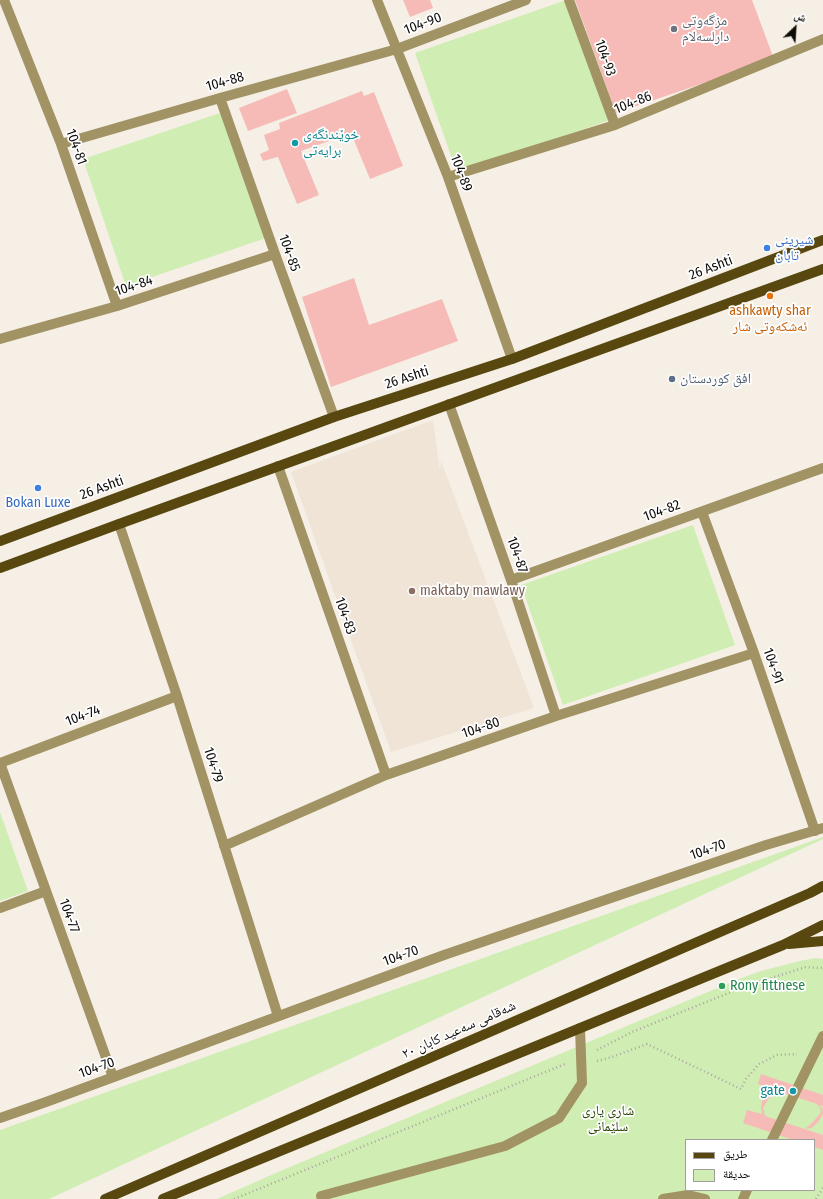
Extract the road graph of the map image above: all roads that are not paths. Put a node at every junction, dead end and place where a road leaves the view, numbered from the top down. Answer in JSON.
{"nodes":[{"id":1,"x":4,"y":0,"type":"edge"},
{"id":2,"x":377,"y":0,"type":"edge"},
{"id":3,"x":526,"y":0,"type":"edge"},
{"id":4,"x":569,"y":0,"type":"edge"},
{"id":5,"x":823,"y":39,"type":"edge"},
{"id":6,"x":397,"y":49,"type":"junction"},
{"id":7,"x":220,"y":98,"type":"junction"},
{"id":8,"x":615,"y":125,"type":"junction"},
{"id":9,"x":61,"y":144,"type":"junction"},
{"id":10,"x":448,"y":177,"type":"junction"},
{"id":11,"x":823,"y":240,"type":"edge"},
{"id":12,"x":274,"y":254,"type":"junction"},
{"id":13,"x":823,"y":269,"type":"edge"},
{"id":14,"x":116,"y":306,"type":"junction"},
{"id":15,"x":0,"y":339,"type":"edge"},
{"id":16,"x":512,"y":359,"type":"junction"},
{"id":17,"x":449,"y":404,"type":"junction"},
{"id":18,"x":334,"y":417,"type":"junction"},
{"id":19,"x":278,"y":466,"type":"junction"},
{"id":20,"x":823,"y":468,"type":"edge"},
{"id":21,"x":702,"y":512,"type":"junction"},
{"id":22,"x":119,"y":524,"type":"junction"},
{"id":23,"x":0,"y":541,"type":"edge"},
{"id":24,"x":0,"y":568,"type":"edge"},
{"id":25,"x":511,"y":580,"type":"junction"},
{"id":26,"x":754,"y":653,"type":"junction"},
{"id":27,"x":177,"y":696,"type":"junction"},
{"id":28,"x":556,"y":716,"type":"junction"},
{"id":29,"x":0,"y":763,"type":"edge"},
{"id":30,"x":386,"y":775,"type":"junction"},
{"id":31,"x":819,"y":830,"type":"edge"},
{"id":32,"x":224,"y":846,"type":"junction"},
{"id":33,"x":823,"y":881,"type":"edge"},
{"id":34,"x":823,"y":886,"type":"edge"},
{"id":35,"x":46,"y":892,"type":"junction"},
{"id":36,"x":810,"y":892,"type":"junction"},
{"id":37,"x":0,"y":908,"type":"edge"},
{"id":38,"x":823,"y":925,"type":"edge"},
{"id":39,"x":823,"y":941,"type":"edge"},
{"id":40,"x":782,"y":945,"type":"junction"},
{"id":41,"x":278,"y":1016,"type":"junction"},
{"id":42,"x":580,"y":1028,"type":"junction"},
{"id":43,"x":823,"y":1036,"type":"edge"},
{"id":44,"x":112,"y":1078,"type":"junction"},
{"id":45,"x":0,"y":1118,"type":"edge"},
{"id":46,"x":772,"y":1139,"type":"edge"},
{"id":47,"x":321,"y":1196,"type":"dead end"},
{"id":48,"x":105,"y":1199,"type":"edge"},
{"id":49,"x":162,"y":1199,"type":"edge"},
{"id":50,"x":663,"y":1199,"type":"edge"},
{"id":51,"x":705,"y":1199,"type":"edge"}],
"edges":[{"from":1,"to":9,"type":"street","name":"104-81"},
{"from":2,"to":6,"type":"street","name":"104-89"},
{"from":3,"to":6,"type":"street","name":"104-90"},
{"from":4,"to":8,"type":"street","name":"104-93"},
{"from":5,"to":8,"type":"street","name":"104-86"},
{"from":6,"to":7,"type":"street","name":"104-88"},
{"from":6,"to":10,"type":"street","name":"104-89"},
{"from":7,"to":9,"type":"street","name":"104-88"},
{"from":7,"to":12,"type":"street","name":"104-85"},
{"from":8,"to":10,"type":"street","name":"104-86"},
{"from":9,"to":14,"type":"street","name":"104-81"},
{"from":10,"to":16,"type":"street","name":"104-89"},
{"from":11,"to":16,"type":"main road","name":"26 Ashti"},
{"from":12,"to":14,"type":"street","name":"104-84"},
{"from":12,"to":18,"type":"street","name":"104-85"},
{"from":13,"to":17,"type":"main road"},
{"from":14,"to":15,"type":"street","name":"104-84"},
{"from":16,"to":18,"type":"main road","name":"26 Ashti"},
{"from":17,"to":19,"type":"main road"},
{"from":17,"to":25,"type":"street","name":"104-87"},
{"from":18,"to":23,"type":"main road","name":"26 Ashti"},
{"from":19,"to":22,"type":"main road"},
{"from":19,"to":30,"type":"street","name":"104-83"},
{"from":20,"to":21,"type":"street","name":"104-82"},
{"from":21,"to":25,"type":"street","name":"104-82"},
{"from":21,"to":26,"type":"street","name":"104-91"},
{"from":22,"to":24,"type":"main road"},
{"from":22,"to":27,"type":"street","name":"104-79"},
{"from":25,"to":28,"type":"street","name":"104-87"},
{"from":26,"to":28,"type":"street","name":"104-80"},
{"from":26,"to":31,"type":"street","name":"104-91"},
{"from":27,"to":29,"type":"street","name":"104-74"},
{"from":27,"to":32,"type":"street","name":"104-79"},
{"from":28,"to":30,"type":"street","name":"104-80"},
{"from":29,"to":35,"type":"street","name":"104-77"},
{"from":30,"to":32,"type":"street","name":"104-80"},
{"from":31,"to":41,"type":"street","name":"104-70"},
{"from":32,"to":41,"type":"street","name":"104-79"},
{"from":33,"to":36,"type":"main road"},
{"from":34,"to":36,"type":"main road","name":"شەقامی سەعید کابان ٢٠"},
{"from":35,"to":37,"type":"street"},
{"from":35,"to":44,"type":"street","name":"104-77"},
{"from":36,"to":48,"type":"main road","name":"شەقامی سەعید کابان ٢٠"},
{"from":38,"to":40,"type":"main road"},
{"from":39,"to":40,"type":"main road"},
{"from":40,"to":42,"type":"main road"},
{"from":41,"to":44,"type":"street","name":"104-70"},
{"from":42,"to":47,"type":"street"},
{"from":42,"to":49,"type":"main road"},
{"from":43,"to":46,"type":"street"},
{"from":44,"to":45,"type":"street","name":"104-70"},
{"from":50,"to":51,"type":"street"}]}
